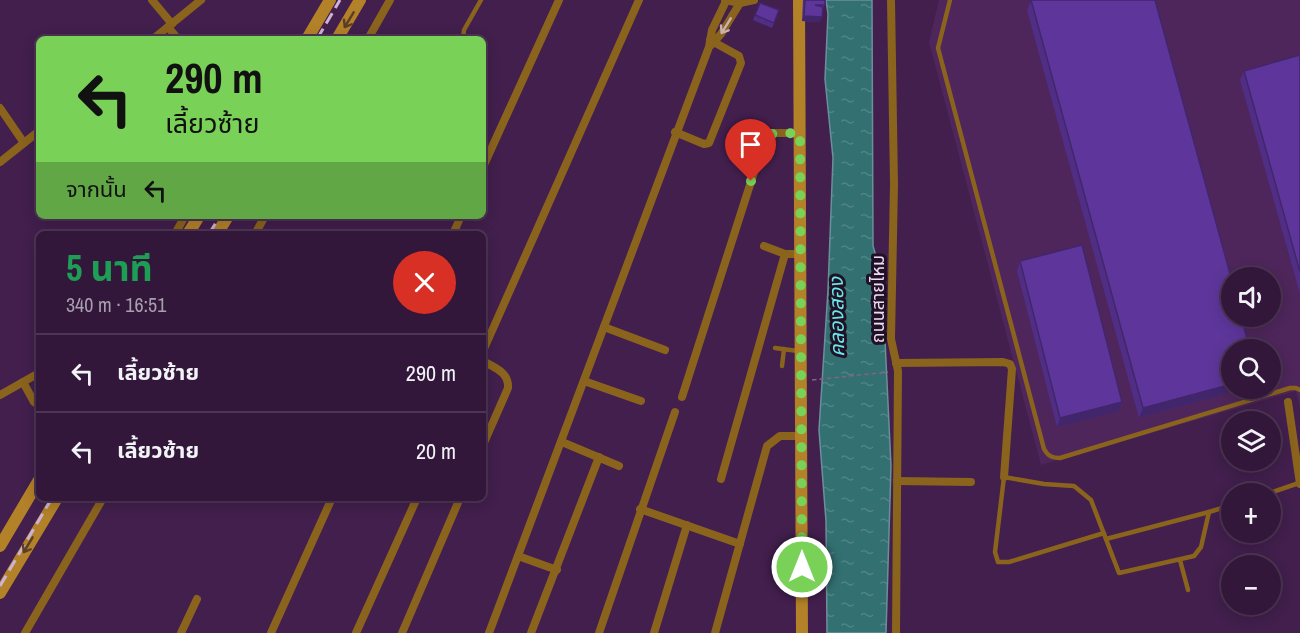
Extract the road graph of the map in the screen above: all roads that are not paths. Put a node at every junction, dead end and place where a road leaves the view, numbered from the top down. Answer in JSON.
{"nodes":[{"id":1,"x":153,"y":0,"type":"edge"},
{"id":2,"x":201,"y":0,"type":"edge"},
{"id":3,"x":330,"y":0,"type":"edge"},
{"id":4,"x":360,"y":0,"type":"edge"},
{"id":5,"x":390,"y":0,"type":"edge"},
{"id":6,"x":481,"y":0,"type":"edge"},
{"id":7,"x":559,"y":0,"type":"edge"},
{"id":8,"x":639,"y":0,"type":"edge"},
{"id":9,"x":726,"y":0,"type":"edge"},
{"id":10,"x":754,"y":0,"type":"edge"},
{"id":11,"x":798,"y":0,"type":"edge"},
{"id":12,"x":891,"y":0,"type":"edge"},
{"id":13,"x":950,"y":0,"type":"edge"},
{"id":14,"x":740,"y":3,"type":"junction"},
{"id":15,"x":170,"y":25,"type":"junction"},
{"id":16,"x":157,"y":36,"type":"edge"},
{"id":17,"x":176,"y":36,"type":"edge"},
{"id":18,"x":309,"y":36,"type":"edge"},
{"id":19,"x":339,"y":36,"type":"edge"},
{"id":20,"x":370,"y":36,"type":"edge"},
{"id":21,"x":463,"y":36,"type":"edge"},
{"id":22,"x":711,"y":43,"type":"junction"},
{"id":23,"x":0,"y":108,"type":"edge"},
{"id":24,"x":675,"y":132,"type":"junction"},
{"id":25,"x":36,"y":133,"type":"edge"},
{"id":26,"x":800,"y":133,"type":"junction"},
{"id":27,"x":24,"y":143,"type":"junction"},
{"id":28,"x":486,"y":160,"type":"edge"},
{"id":29,"x":0,"y":162,"type":"edge"},
{"id":30,"x":764,"y":246,"type":"dead end"},
{"id":31,"x":785,"y":254,"type":"junction"},
{"id":32,"x":800,"y":254,"type":"junction"},
{"id":33,"x":604,"y":327,"type":"junction"},
{"id":34,"x":486,"y":344,"type":"edge"},
{"id":35,"x":776,"y":348,"type":"dead end"},
{"id":36,"x":784,"y":349,"type":"junction"},
{"id":37,"x":665,"y":350,"type":"dead end"},
{"id":38,"x":801,"y":351,"type":"junction"},
{"id":39,"x":486,"y":363,"type":"edge"},
{"id":40,"x":896,"y":363,"type":"junction"},
{"id":41,"x":782,"y":366,"type":"dead end"},
{"id":42,"x":36,"y":375,"type":"edge"},
{"id":43,"x":584,"y":381,"type":"junction"},
{"id":44,"x":23,"y":382,"type":"junction"},
{"id":45,"x":1300,"y":390,"type":"edge"},
{"id":46,"x":0,"y":395,"type":"edge"},
{"id":47,"x":682,"y":397,"type":"dead end"},
{"id":48,"x":640,"y":401,"type":"dead end"},
{"id":49,"x":1288,"y":402,"type":"dead end"},
{"id":50,"x":36,"y":403,"type":"edge"},
{"id":51,"x":675,"y":412,"type":"dead end"},
{"id":52,"x":801,"y":436,"type":"junction"},
{"id":53,"x":486,"y":438,"type":"edge"},
{"id":54,"x":562,"y":441,"type":"junction"},
{"id":55,"x":598,"y":457,"type":"junction"},
{"id":56,"x":619,"y":466,"type":"dead end"},
{"id":57,"x":1004,"y":477,"type":"junction"},
{"id":58,"x":721,"y":479,"type":"dead end"},
{"id":59,"x":897,"y":481,"type":"junction"},
{"id":60,"x":971,"y":482,"type":"dead end"},
{"id":61,"x":1300,"y":484,"type":"edge"},
{"id":62,"x":36,"y":485,"type":"edge"},
{"id":63,"x":1281,"y":490,"type":"edge"},
{"id":64,"x":55,"y":501,"type":"edge"},
{"id":65,"x":101,"y":501,"type":"edge"},
{"id":66,"x":332,"y":501,"type":"edge"},
{"id":67,"x":416,"y":501,"type":"edge"},
{"id":68,"x":459,"y":501,"type":"edge"},
{"id":69,"x":1221,"y":508,"type":"edge"},
{"id":70,"x":640,"y":509,"type":"junction"},
{"id":71,"x":1209,"y":512,"type":"junction"},
{"id":72,"x":687,"y":525,"type":"junction"},
{"id":73,"x":1105,"y":536,"type":"junction"},
{"id":74,"x":740,"y":543,"type":"junction"},
{"id":75,"x":0,"y":546,"type":"edge"},
{"id":76,"x":518,"y":556,"type":"junction"},
{"id":77,"x":1180,"y":560,"type":"junction"},
{"id":78,"x":557,"y":570,"type":"junction"},
{"id":79,"x":1188,"y":590,"type":"dead end"},
{"id":80,"x":0,"y":593,"type":"edge"},
{"id":81,"x":197,"y":599,"type":"dead end"},
{"id":82,"x":25,"y":633,"type":"edge"},
{"id":83,"x":181,"y":633,"type":"edge"},
{"id":84,"x":271,"y":633,"type":"edge"},
{"id":85,"x":356,"y":633,"type":"edge"},
{"id":86,"x":402,"y":633,"type":"edge"},
{"id":87,"x":489,"y":633,"type":"edge"},
{"id":88,"x":531,"y":633,"type":"edge"},
{"id":89,"x":599,"y":633,"type":"edge"},
{"id":90,"x":654,"y":633,"type":"edge"},
{"id":91,"x":715,"y":633,"type":"edge"},
{"id":92,"x":802,"y":633,"type":"edge"},
{"id":93,"x":896,"y":633,"type":"edge"}],
"edges":[{"from":1,"to":15,"type":"street"},
{"from":2,"to":15,"type":"street"},
{"from":3,"to":18,"type":"street"},
{"from":4,"to":19,"type":"street","one_way":true},
{"from":5,"to":20,"type":"street"},
{"from":6,"to":21,"type":"lane"},
{"from":7,"to":28,"type":"street"},
{"from":8,"to":34,"type":"street"},
{"from":9,"to":14,"type":"street"},
{"from":9,"to":22,"type":"street"},
{"from":10,"to":14,"type":"street"},
{"from":11,"to":26,"type":"street"},
{"from":12,"to":40,"type":"street","name":"ถนนสายไหม"},
{"from":13,"to":45,"type":"lane"},
{"from":14,"to":22,"type":"street","one_way":true},
{"from":15,"to":16,"type":"street"},
{"from":15,"to":17,"type":"street"},
{"from":22,"to":24,"type":"street"},
{"from":22,"to":24,"type":"street"},
{"from":23,"to":27,"type":"street"},
{"from":24,"to":33,"type":"street"},
{"from":25,"to":27,"type":"street"},
{"from":26,"to":32,"type":"street"},
{"from":26,"to":47,"type":"street"},
{"from":27,"to":29,"type":"street"},
{"from":30,"to":31,"type":"street"},
{"from":31,"to":32,"type":"street"},
{"from":31,"to":58,"type":"street"},
{"from":32,"to":38,"type":"street"},
{"from":33,"to":37,"type":"street"},
{"from":33,"to":43,"type":"street"},
{"from":35,"to":36,"type":"lane"},
{"from":36,"to":38,"type":"lane"},
{"from":36,"to":41,"type":"lane"},
{"from":38,"to":52,"type":"street"},
{"from":39,"to":53,"type":"street"},
{"from":40,"to":57,"type":"street"},
{"from":40,"to":59,"type":"street","name":"ถนนสายไหม"},
{"from":42,"to":44,"type":"street"},
{"from":43,"to":48,"type":"street"},
{"from":43,"to":54,"type":"street"},
{"from":44,"to":46,"type":"street"},
{"from":44,"to":50,"type":"street"},
{"from":49,"to":61,"type":"street"},
{"from":51,"to":70,"type":"street"},
{"from":52,"to":74,"type":"street"},
{"from":52,"to":92,"type":"street"},
{"from":54,"to":55,"type":"street"},
{"from":54,"to":76,"type":"street"},
{"from":55,"to":56,"type":"street"},
{"from":55,"to":78,"type":"street"},
{"from":57,"to":73,"type":"lane"},
{"from":57,"to":73,"type":"lane"},
{"from":59,"to":60,"type":"street"},
{"from":59,"to":93,"type":"street","name":"ถนนสายไหม"},
{"from":61,"to":63,"type":"lane"},
{"from":62,"to":75,"type":"street"},
{"from":64,"to":80,"type":"street","one_way":true},
{"from":65,"to":82,"type":"street"},
{"from":66,"to":84,"type":"street"},
{"from":67,"to":85,"type":"street"},
{"from":68,"to":86,"type":"street"},
{"from":69,"to":71,"type":"lane"},
{"from":70,"to":72,"type":"street"},
{"from":70,"to":89,"type":"street"},
{"from":71,"to":73,"type":"lane"},
{"from":71,"to":77,"type":"lane"},
{"from":72,"to":74,"type":"street"},
{"from":72,"to":90,"type":"street"},
{"from":73,"to":77,"type":"lane"},
{"from":74,"to":91,"type":"street"},
{"from":76,"to":78,"type":"street"},
{"from":76,"to":87,"type":"street"},
{"from":77,"to":79,"type":"lane"},
{"from":78,"to":88,"type":"street"},
{"from":81,"to":83,"type":"street"}]}
